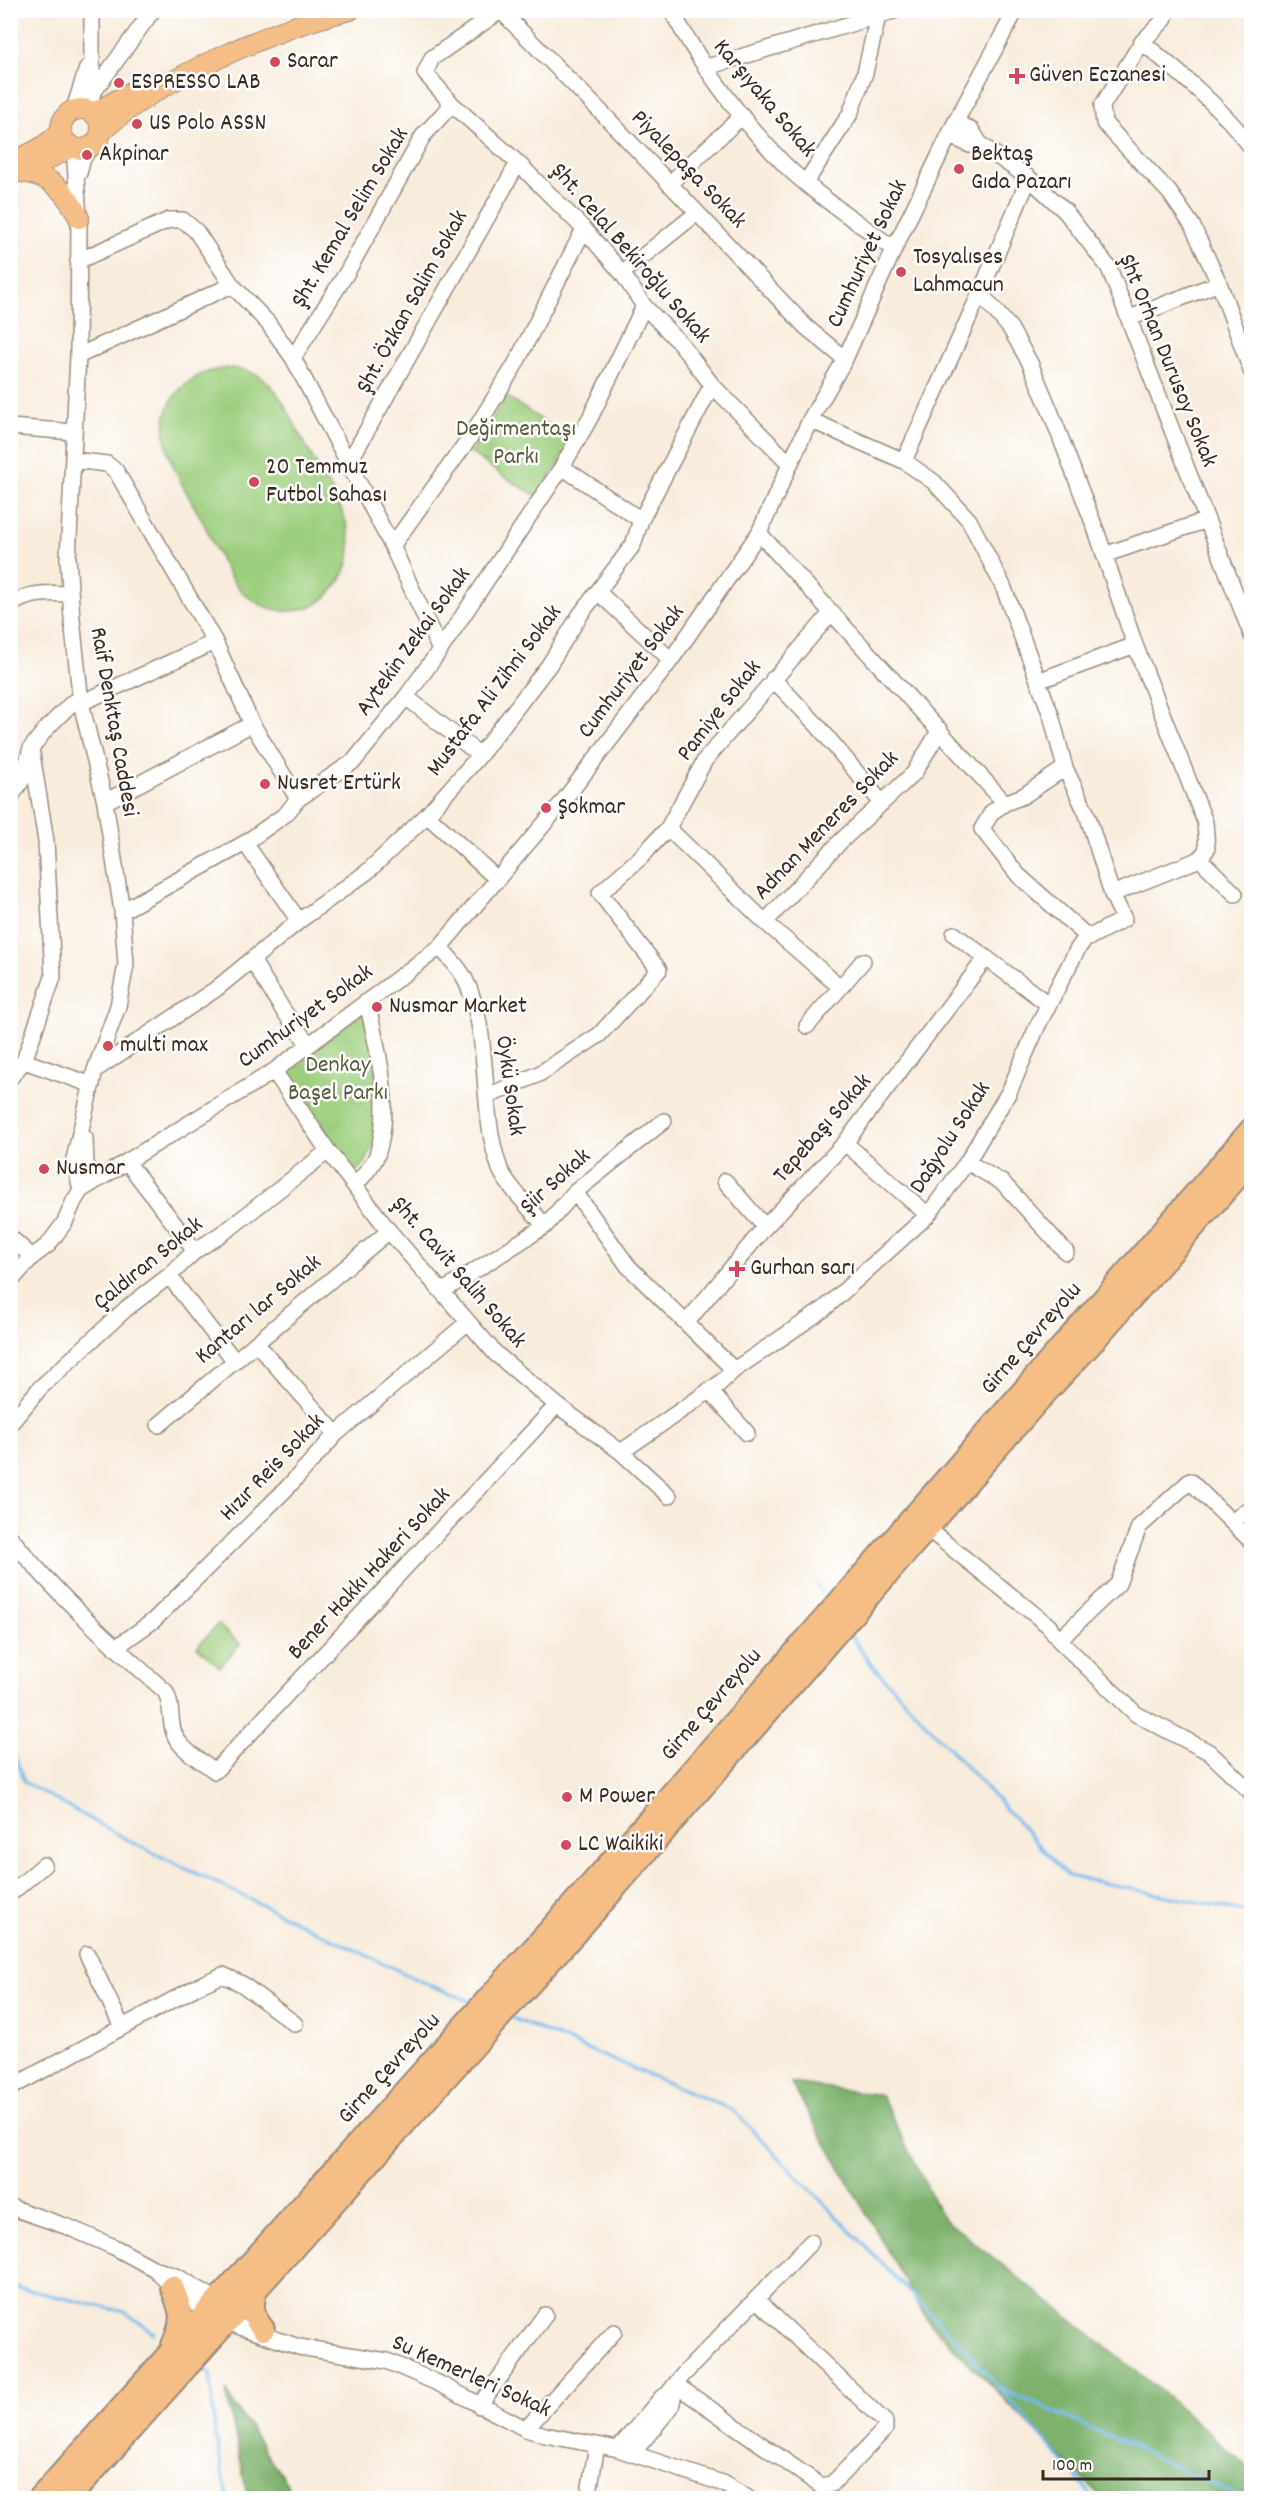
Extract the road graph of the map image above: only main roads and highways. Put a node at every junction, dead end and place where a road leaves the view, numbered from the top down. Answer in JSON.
{"nodes":[{"id":1,"x":306,"y":10,"type":"edge"},
{"id":2,"x":350,"y":10,"type":"edge"},
{"id":3,"x":88,"y":107,"type":"junction"},
{"id":4,"x":101,"y":132,"type":"junction"},
{"id":5,"x":74,"y":144,"type":"junction"},
{"id":6,"x":14,"y":170,"type":"edge"},
{"id":7,"x":79,"y":218,"type":"road end"},
{"id":8,"x":1251,"y":1130,"type":"edge"},
{"id":9,"x":1251,"y":1160,"type":"edge"},
{"id":10,"x":857,"y":1595,"type":"junction"},
{"id":11,"x":470,"y":2035,"type":"junction"},
{"id":12,"x":172,"y":2287,"type":"road end"},
{"id":13,"x":255,"y":2292,"type":"junction"},
{"id":14,"x":222,"y":2312,"type":"junction"},
{"id":15,"x":269,"y":2335,"type":"road end"},
{"id":16,"x":169,"y":2354,"type":"junction"},
{"id":17,"x":73,"y":2497,"type":"edge"},
{"id":18,"x":40,"y":2499,"type":"edge"}],
"edges":[{"from":1,"to":3,"type":"main road"},
{"from":2,"to":4,"type":"main road"},
{"from":3,"to":4,"type":"main road"},
{"from":3,"to":5,"type":"main road"},
{"from":4,"to":5,"type":"main road"},
{"from":5,"to":6,"type":"main road"},
{"from":6,"to":7,"type":"main road"},
{"from":8,"to":10,"type":"highway","name":"Girne Çevreyolu"},
{"from":9,"to":10,"type":"highway","name":"Girne Çevreyolu"},
{"from":10,"to":11,"type":"highway","name":"Girne Çevreyolu"},
{"from":11,"to":13,"type":"highway","name":"Girne Çevreyolu"},
{"from":11,"to":14,"type":"highway","name":"Girne Çevreyolu"},
{"from":12,"to":16,"type":"highway"},
{"from":13,"to":14,"type":"highway","name":"Girne Çevreyolu"},
{"from":13,"to":15,"type":"highway"},
{"from":14,"to":16,"type":"highway","name":"Girne Çevreyolu"},
{"from":14,"to":17,"type":"highway","name":"Girne Çevreyolu"},
{"from":16,"to":18,"type":"highway","name":"Girne Çevreyolu"}]}
